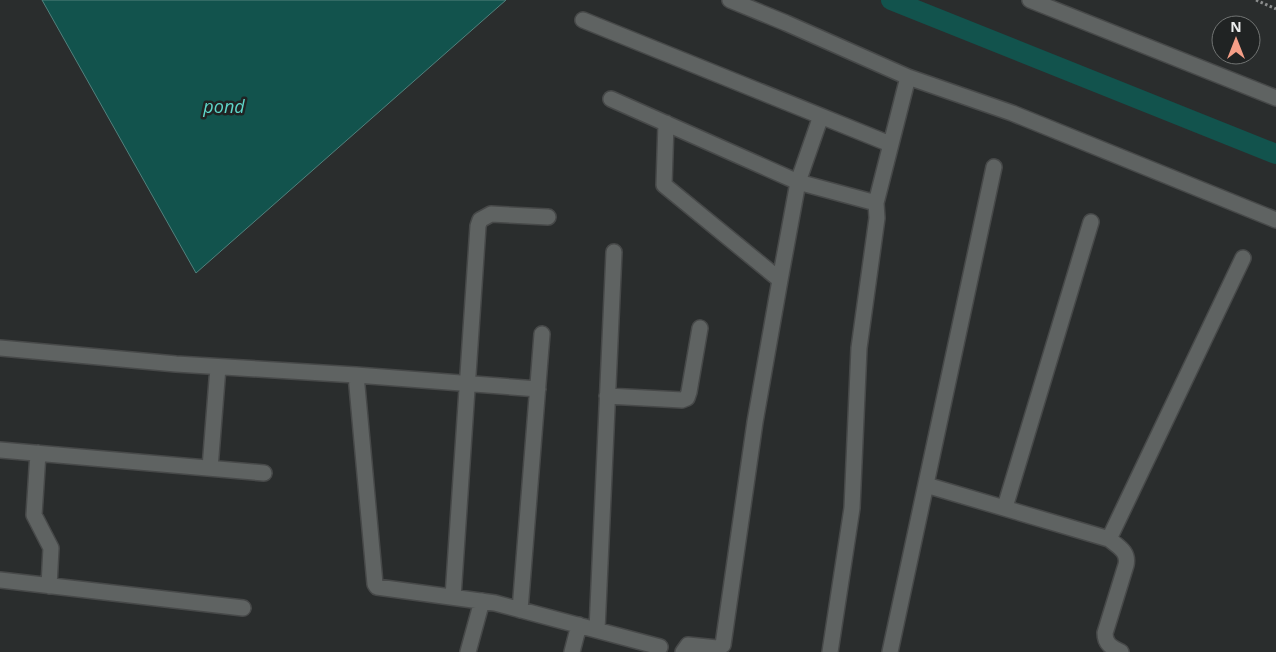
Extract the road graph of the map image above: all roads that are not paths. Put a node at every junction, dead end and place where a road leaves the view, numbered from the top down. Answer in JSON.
{"nodes":[{"id":1,"x":730,"y":0,"type":"edge"},
{"id":2,"x":1030,"y":0,"type":"edge"},
{"id":3,"x":583,"y":20,"type":"dead end"},
{"id":4,"x":908,"y":77,"type":"junction"},
{"id":5,"x":1276,"y":98,"type":"edge"},
{"id":6,"x":611,"y":99,"type":"dead end"},
{"id":7,"x":821,"y":116,"type":"junction"},
{"id":8,"x":666,"y":123,"type":"junction"},
{"id":9,"x":890,"y":144,"type":"junction"},
{"id":10,"x":994,"y":167,"type":"dead end"},
{"id":11,"x":798,"y":182,"type":"junction"},
{"id":12,"x":876,"y":203,"type":"junction"},
{"id":13,"x":548,"y":217,"type":"dead end"},
{"id":14,"x":1276,"y":220,"type":"edge"},
{"id":15,"x":1091,"y":222,"type":"dead end"},
{"id":16,"x":614,"y":252,"type":"dead end"},
{"id":17,"x":1243,"y":258,"type":"dead end"},
{"id":18,"x":780,"y":280,"type":"junction"},
{"id":19,"x":700,"y":328,"type":"dead end"},
{"id":20,"x":542,"y":334,"type":"dead end"},
{"id":21,"x":0,"y":348,"type":"edge"},
{"id":22,"x":218,"y":367,"type":"junction"},
{"id":23,"x":356,"y":375,"type":"junction"},
{"id":24,"x":468,"y":384,"type":"junction"},
{"id":25,"x":538,"y":389,"type":"junction"},
{"id":26,"x":607,"y":396,"type":"junction"},
{"id":27,"x":0,"y":450,"type":"edge"},
{"id":28,"x":38,"y":453,"type":"junction"},
{"id":29,"x":210,"y":468,"type":"junction"},
{"id":30,"x":264,"y":473,"type":"dead end"},
{"id":31,"x":926,"y":485,"type":"junction"},
{"id":32,"x":1005,"y":507,"type":"junction"},
{"id":33,"x":1109,"y":539,"type":"junction"},
{"id":34,"x":0,"y":580,"type":"edge"},
{"id":35,"x":49,"y":586,"type":"junction"},
{"id":36,"x":453,"y":597,"type":"junction"},
{"id":37,"x":482,"y":601,"type":"junction"},
{"id":38,"x":243,"y":608,"type":"dead end"},
{"id":39,"x":520,"y":610,"type":"junction"},
{"id":40,"x":579,"y":626,"type":"junction"},
{"id":41,"x":596,"y":630,"type":"junction"},
{"id":42,"x":660,"y":647,"type":"dead end"},
{"id":43,"x":468,"y":652,"type":"edge"},
{"id":44,"x":572,"y":652,"type":"edge"},
{"id":45,"x":683,"y":652,"type":"edge"},
{"id":46,"x":830,"y":652,"type":"edge"},
{"id":47,"x":890,"y":652,"type":"edge"},
{"id":48,"x":1121,"y":652,"type":"edge"}],
"edges":[{"from":1,"to":4,"type":"street"},
{"from":2,"to":5,"type":"street"},
{"from":3,"to":7,"type":"street"},
{"from":4,"to":9,"type":"street"},
{"from":4,"to":14,"type":"street"},
{"from":6,"to":8,"type":"street"},
{"from":7,"to":9,"type":"street"},
{"from":7,"to":11,"type":"street"},
{"from":8,"to":11,"type":"street"},
{"from":8,"to":18,"type":"street"},
{"from":9,"to":12,"type":"street"},
{"from":10,"to":31,"type":"street"},
{"from":11,"to":12,"type":"street"},
{"from":11,"to":18,"type":"street"},
{"from":12,"to":46,"type":"street"},
{"from":13,"to":24,"type":"street"},
{"from":15,"to":32,"type":"street"},
{"from":16,"to":26,"type":"street"},
{"from":17,"to":33,"type":"street"},
{"from":18,"to":45,"type":"street"},
{"from":19,"to":26,"type":"street"},
{"from":20,"to":25,"type":"street"},
{"from":21,"to":22,"type":"street"},
{"from":22,"to":23,"type":"street"},
{"from":22,"to":29,"type":"street"},
{"from":23,"to":24,"type":"street"},
{"from":23,"to":36,"type":"street"},
{"from":24,"to":25,"type":"street"},
{"from":24,"to":36,"type":"street"},
{"from":25,"to":39,"type":"street"},
{"from":26,"to":41,"type":"street"},
{"from":27,"to":28,"type":"street"},
{"from":28,"to":29,"type":"street"},
{"from":28,"to":35,"type":"street"},
{"from":29,"to":30,"type":"street"},
{"from":31,"to":32,"type":"street"},
{"from":31,"to":47,"type":"street"},
{"from":32,"to":33,"type":"street"},
{"from":33,"to":48,"type":"street"},
{"from":34,"to":35,"type":"street"},
{"from":35,"to":38,"type":"street"},
{"from":36,"to":37,"type":"street"},
{"from":37,"to":39,"type":"street"},
{"from":37,"to":43,"type":"street"},
{"from":39,"to":40,"type":"street"},
{"from":40,"to":41,"type":"street"},
{"from":40,"to":44,"type":"street"},
{"from":41,"to":42,"type":"street"}]}
